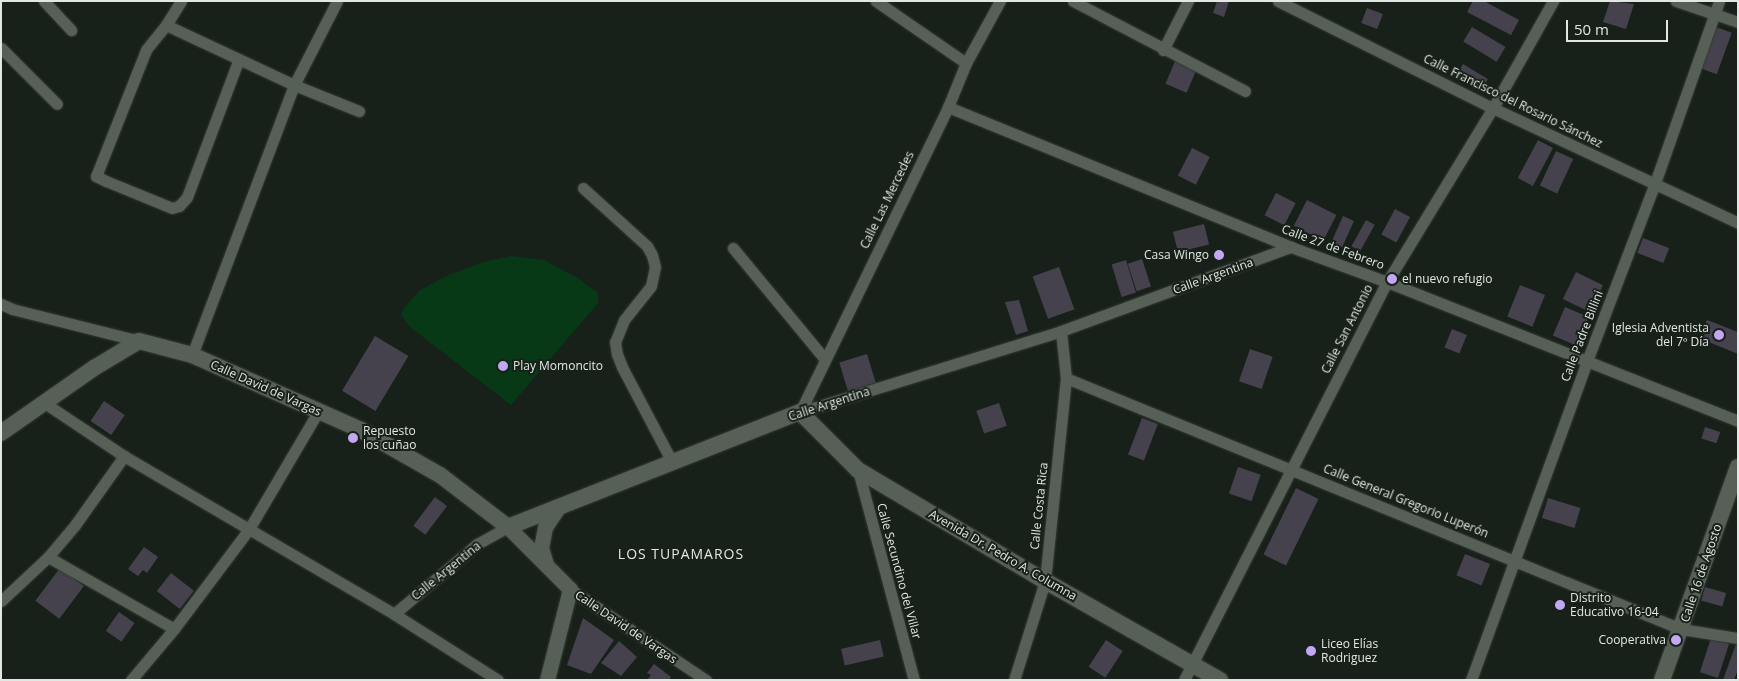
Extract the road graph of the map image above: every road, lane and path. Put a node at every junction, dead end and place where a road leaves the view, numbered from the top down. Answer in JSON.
{"nodes":[{"id":1,"x":44,"y":1,"type":"edge"},
{"id":2,"x":181,"y":1,"type":"edge"},
{"id":3,"x":337,"y":1,"type":"edge"},
{"id":4,"x":876,"y":1,"type":"edge"},
{"id":5,"x":1000,"y":1,"type":"edge"},
{"id":6,"x":1073,"y":1,"type":"edge"},
{"id":7,"x":1188,"y":1,"type":"edge"},
{"id":8,"x":1278,"y":1,"type":"edge"},
{"id":9,"x":1553,"y":1,"type":"edge"},
{"id":10,"x":1676,"y":1,"type":"edge"},
{"id":11,"x":1719,"y":1,"type":"edge"},
{"id":12,"x":1714,"y":13,"type":"junction"},
{"id":13,"x":1738,"y":22,"type":"edge"},
{"id":14,"x":166,"y":25,"type":"junction"},
{"id":15,"x":71,"y":30,"type":"dead end"},
{"id":16,"x":1,"y":48,"type":"edge"},
{"id":17,"x":1163,"y":50,"type":"junction"},
{"id":18,"x":239,"y":59,"type":"junction"},
{"id":19,"x":966,"y":63,"type":"junction"},
{"id":20,"x":294,"y":85,"type":"junction"},
{"id":21,"x":1245,"y":90,"type":"dead end"},
{"id":22,"x":57,"y":104,"type":"dead end"},
{"id":23,"x":948,"y":107,"type":"junction"},
{"id":24,"x":1493,"y":108,"type":"junction"},
{"id":25,"x":359,"y":110,"type":"dead end"},
{"id":26,"x":1655,"y":183,"type":"junction"},
{"id":27,"x":583,"y":188,"type":"dead end"},
{"id":28,"x":1738,"y":223,"type":"edge"},
{"id":29,"x":1291,"y":247,"type":"junction"},
{"id":30,"x":733,"y":248,"type":"dead end"},
{"id":31,"x":1387,"y":282,"type":"junction"},
{"id":32,"x":1,"y":304,"type":"edge"},
{"id":33,"x":1062,"y":331,"type":"junction"},
{"id":34,"x":138,"y":341,"type":"junction"},
{"id":35,"x":192,"y":354,"type":"junction"},
{"id":36,"x":824,"y":358,"type":"junction"},
{"id":37,"x":1587,"y":362,"type":"junction"},
{"id":38,"x":1066,"y":378,"type":"junction"},
{"id":39,"x":46,"y":404,"type":"junction"},
{"id":40,"x":318,"y":412,"type":"junction"},
{"id":41,"x":800,"y":412,"type":"junction"},
{"id":42,"x":1738,"y":421,"type":"edge"},
{"id":43,"x":1,"y":433,"type":"edge"},
{"id":44,"x":124,"y":456,"type":"junction"},
{"id":45,"x":672,"y":462,"type":"junction"},
{"id":46,"x":1738,"y":467,"type":"edge"},
{"id":47,"x":1292,"y":469,"type":"junction"},
{"id":48,"x":858,"y":470,"type":"junction"},
{"id":49,"x":559,"y":506,"type":"junction"},
{"id":50,"x":508,"y":527,"type":"junction"},
{"id":51,"x":249,"y":529,"type":"junction"},
{"id":52,"x":48,"y":557,"type":"junction"},
{"id":53,"x":1515,"y":560,"type":"junction"},
{"id":54,"x":546,"y":566,"type":"junction"},
{"id":55,"x":1045,"y":580,"type":"junction"},
{"id":56,"x":570,"y":590,"type":"junction"},
{"id":57,"x":1,"y":601,"type":"edge"},
{"id":58,"x":394,"y":614,"type":"junction"},
{"id":59,"x":174,"y":629,"type":"junction"},
{"id":60,"x":1681,"y":629,"type":"junction"},
{"id":61,"x":1738,"y":638,"type":"edge"},
{"id":62,"x":1192,"y":664,"type":"junction"},
{"id":63,"x":132,"y":680,"type":"edge"},
{"id":64,"x":498,"y":680,"type":"edge"},
{"id":65,"x":547,"y":680,"type":"edge"},
{"id":66,"x":706,"y":680,"type":"edge"},
{"id":67,"x":914,"y":680,"type":"edge"},
{"id":68,"x":1014,"y":680,"type":"edge"},
{"id":69,"x":1184,"y":680,"type":"edge"},
{"id":70,"x":1220,"y":680,"type":"edge"},
{"id":71,"x":1472,"y":680,"type":"edge"},
{"id":72,"x":1662,"y":680,"type":"edge"}],
"edges":[{"from":1,"to":15,"type":"street"},
{"from":2,"to":14,"type":"street"},
{"from":3,"to":20,"type":"street"},
{"from":4,"to":19,"type":"street"},
{"from":5,"to":19,"type":"street","name":"Calle Las Mercedes"},
{"from":6,"to":17,"type":"street"},
{"from":7,"to":17,"type":"street"},
{"from":8,"to":24,"type":"street","name":"Calle Francisco del Rosario Sánchez"},
{"from":9,"to":24,"type":"street","name":"Calle San Antonio"},
{"from":10,"to":12,"type":"street"},
{"from":11,"to":12,"type":"street","name":"Calle Padre Billini"},
{"from":12,"to":13,"type":"street"},
{"from":12,"to":26,"type":"street","name":"Calle Padre Billini"},
{"from":14,"to":18,"type":"street"},
{"from":14,"to":18,"type":"street"},
{"from":16,"to":22,"type":"street"},
{"from":17,"to":21,"type":"street"},
{"from":18,"to":20,"type":"street"},
{"from":19,"to":23,"type":"street","name":"Calle Las Mercedes"},
{"from":20,"to":25,"type":"street"},
{"from":20,"to":35,"type":"street"},
{"from":23,"to":29,"type":"street","name":"Calle 27 de Febrero"},
{"from":23,"to":36,"type":"street","name":"Calle Las Mercedes"},
{"from":24,"to":26,"type":"street","name":"Calle Francisco del Rosario Sánchez"},
{"from":24,"to":31,"type":"street","name":"Calle San Antonio"},
{"from":26,"to":28,"type":"street","name":"Calle Francisco del Rosario Sánchez"},
{"from":26,"to":37,"type":"street","name":"Calle Padre Billini"},
{"from":27,"to":45,"type":"street"},
{"from":29,"to":31,"type":"street","name":"Calle 27 de Febrero"},
{"from":29,"to":33,"type":"street","name":"Calle Argentina"},
{"from":30,"to":36,"type":"street"},
{"from":31,"to":37,"type":"street","name":"Calle 27 de Febrero"},
{"from":31,"to":47,"type":"street","name":"Calle San Antonio"},
{"from":32,"to":34,"type":"street","name":"Calle David de Vargas"},
{"from":33,"to":38,"type":"street","name":"Calle Costa Rica"},
{"from":33,"to":41,"type":"street","name":"Calle Argentina"},
{"from":34,"to":35,"type":"main road","name":"Calle David de Vargas"},
{"from":34,"to":39,"type":"main road"},
{"from":35,"to":40,"type":"main road","name":"Calle David de Vargas"},
{"from":36,"to":41,"type":"street","name":"Calle Las Mercedes"},
{"from":37,"to":42,"type":"street","name":"Calle 27 de Febrero"},
{"from":37,"to":53,"type":"street","name":"Calle Padre Billini"},
{"from":38,"to":47,"type":"street","name":"Calle General Gregorio Luperón"},
{"from":38,"to":55,"type":"street","name":"Calle Costa Rica"},
{"from":39,"to":43,"type":"main road"},
{"from":39,"to":44,"type":"street"},
{"from":40,"to":50,"type":"main road","name":"Calle David de Vargas"},
{"from":40,"to":51,"type":"street"},
{"from":41,"to":45,"type":"main road","name":"Calle Argentina"},
{"from":41,"to":48,"type":"main road","name":"Avenida Dr. Pedro A. Columna"},
{"from":44,"to":51,"type":"street"},
{"from":44,"to":52,"type":"street"},
{"from":45,"to":49,"type":"main road","name":"Calle Argentina"},
{"from":46,"to":60,"type":"main road","name":"Calle 16 de Agosto"},
{"from":47,"to":53,"type":"street","name":"Calle General Gregorio Luperón"},
{"from":47,"to":62,"type":"street","name":"Calle San Antonio"},
{"from":48,"to":55,"type":"main road","name":"Avenida Dr. Pedro A. Columna"},
{"from":48,"to":67,"type":"street","name":"Calle Secundino del Villar"},
{"from":49,"to":50,"type":"main road","name":"Calle Argentina"},
{"from":49,"to":54,"type":"street"},
{"from":50,"to":54,"type":"street"},
{"from":50,"to":58,"type":"street","name":"Calle Argentina"},
{"from":51,"to":58,"type":"street"},
{"from":51,"to":59,"type":"street"},
{"from":52,"to":57,"type":"street"},
{"from":52,"to":59,"type":"street"},
{"from":53,"to":60,"type":"street","name":"Calle General Gregorio Luperón"},
{"from":53,"to":71,"type":"street","name":"Calle Padre Billini"},
{"from":54,"to":56,"type":"street"},
{"from":55,"to":62,"type":"main road","name":"Avenida Dr. Pedro A. Columna"},
{"from":55,"to":68,"type":"street","name":"Calle Costa Rica"},
{"from":56,"to":65,"type":"street"},
{"from":56,"to":66,"type":"street","name":"Calle David de Vargas"},
{"from":58,"to":64,"type":"street"},
{"from":59,"to":63,"type":"street"},
{"from":60,"to":61,"type":"street","name":"Calle General Gregorio Luperón"},
{"from":60,"to":72,"type":"main road","name":"Calle 16 de Agosto"},
{"from":62,"to":69,"type":"street","name":"Calle San Antonio"},
{"from":62,"to":70,"type":"main road","name":"Avenida Dr. Pedro A. Columna"}]}
